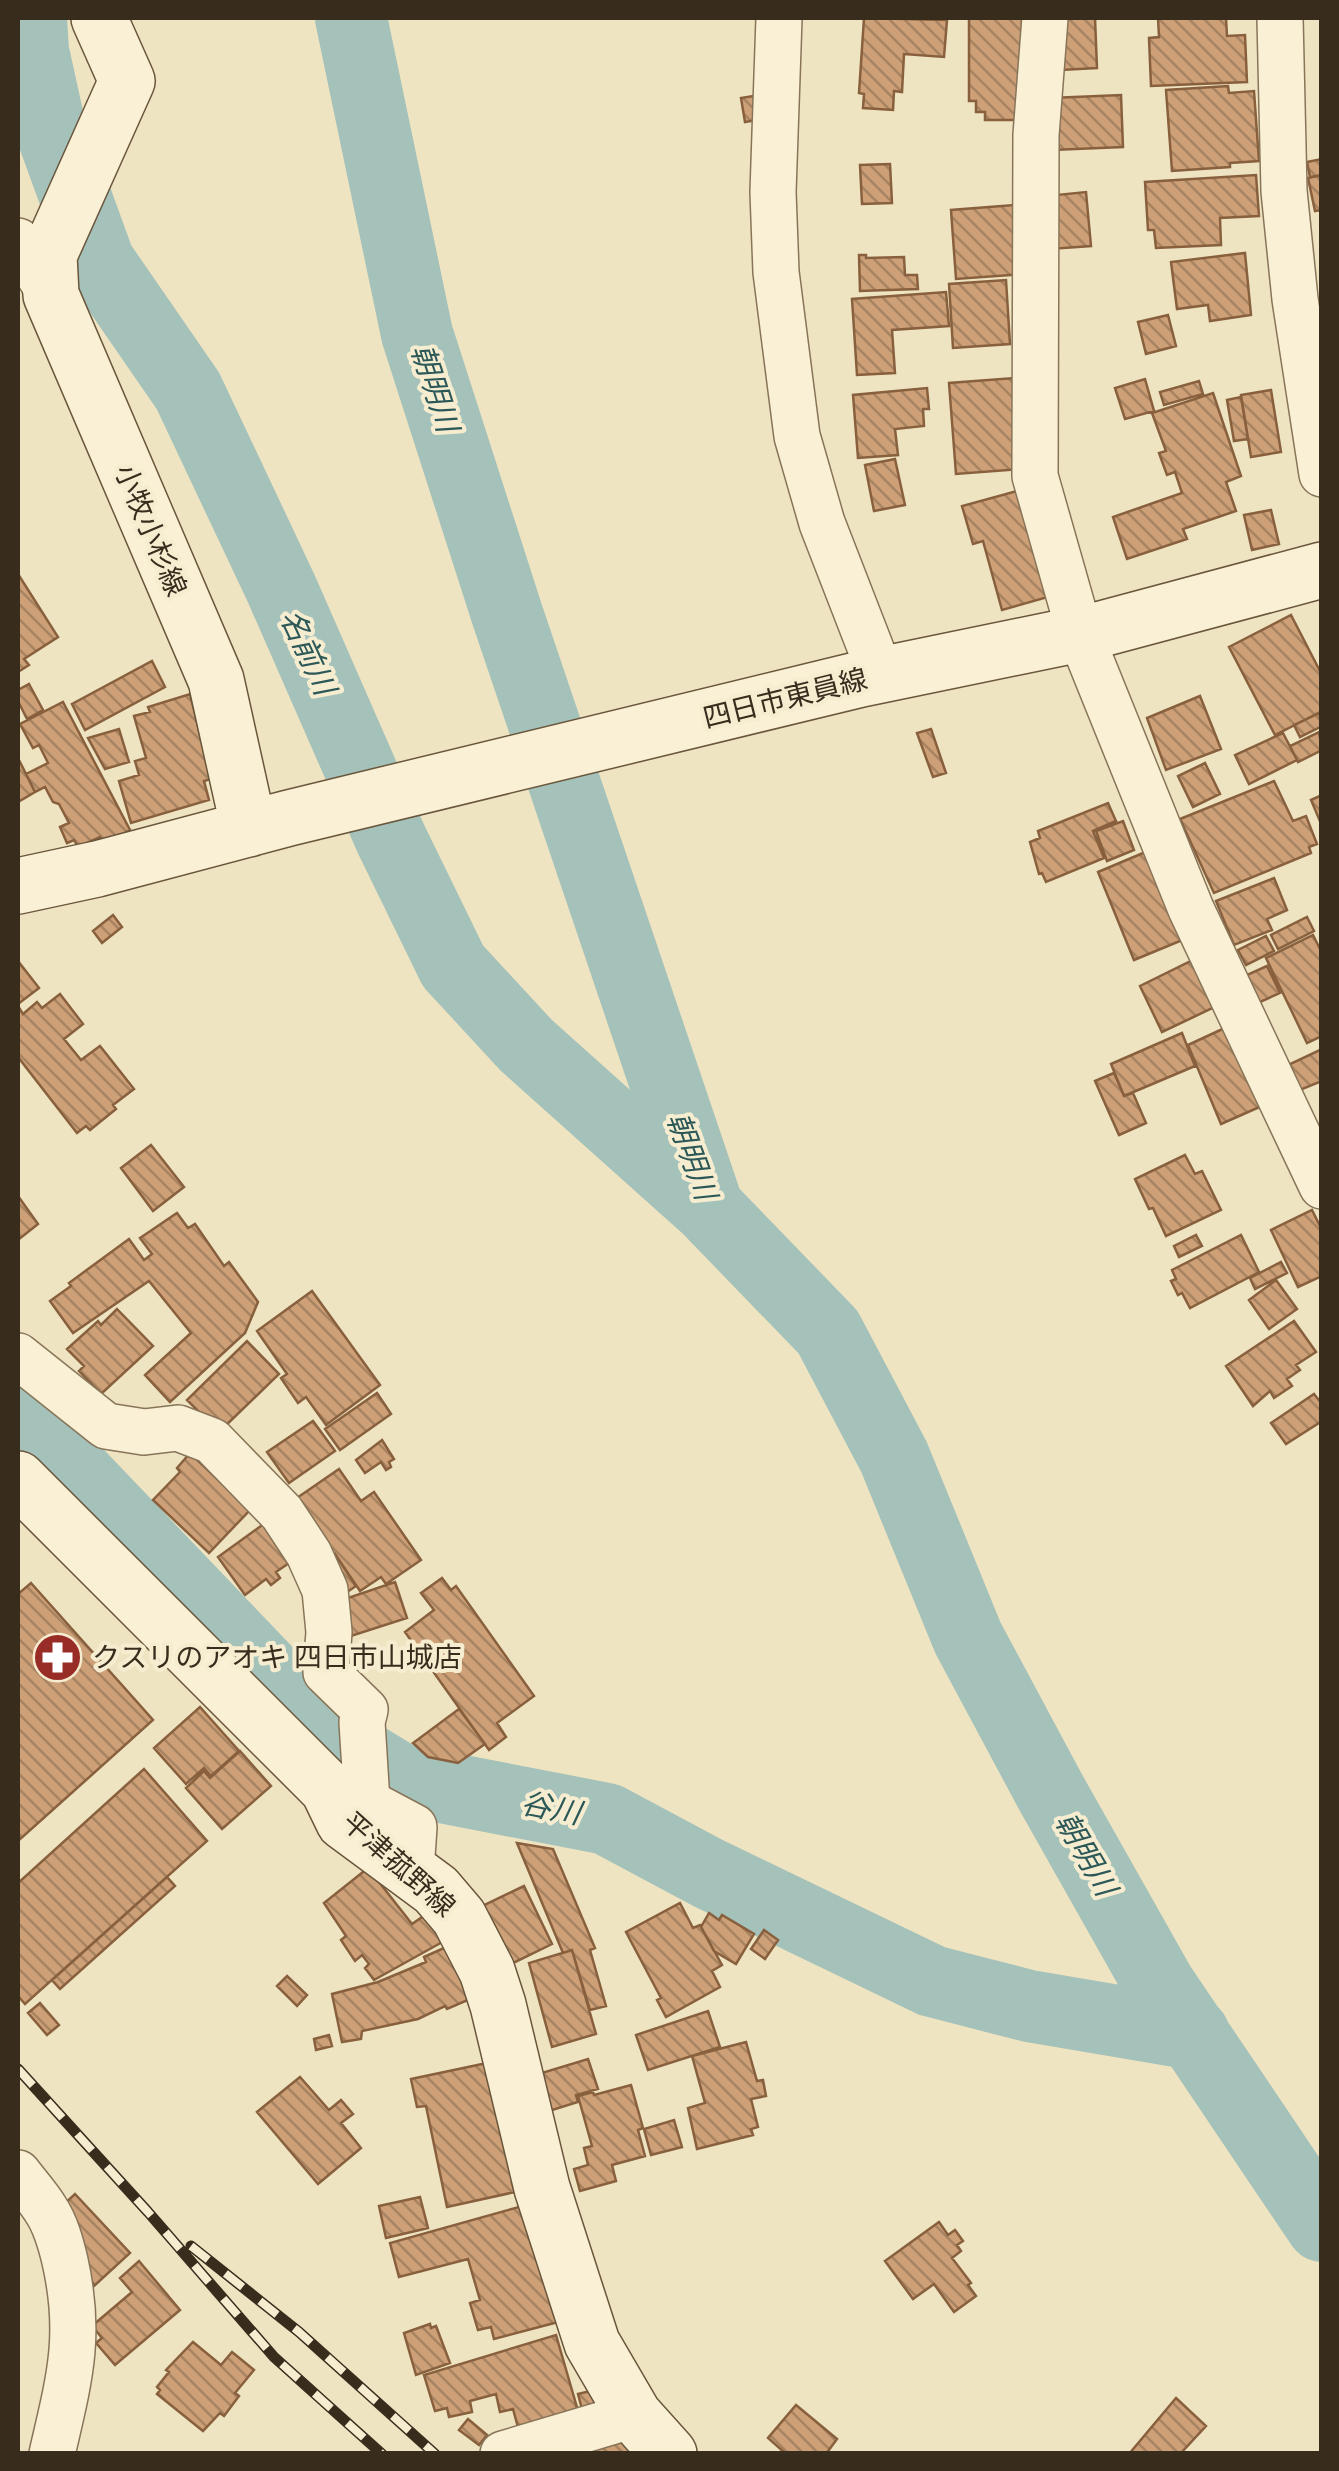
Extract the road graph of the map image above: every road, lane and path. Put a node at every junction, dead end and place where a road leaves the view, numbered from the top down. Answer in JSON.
{"nodes":[{"id":1,"x":99,"y":18,"type":"edge"},
{"id":2,"x":779,"y":18,"type":"edge"},
{"id":3,"x":1046,"y":18,"type":"edge"},
{"id":4,"x":1280,"y":18,"type":"edge"},
{"id":5,"x":39,"y":264,"type":"edge"},
{"id":6,"x":1322,"y":474,"type":"edge"},
{"id":7,"x":1322,"y":570,"type":"edge"},
{"id":8,"x":1080,"y":634,"type":"junction"},
{"id":9,"x":871,"y":677,"type":"junction"},
{"id":10,"x":269,"y":823,"type":"junction"},
{"id":11,"x":18,"y":886,"type":"edge"},
{"id":12,"x":1322,"y":1186,"type":"edge"},
{"id":13,"x":18,"y":1356,"type":"edge"},
{"id":14,"x":18,"y":1479,"type":"edge"},
{"id":15,"x":411,"y":1871,"type":"junction"},
{"id":16,"x":18,"y":2173,"type":"edge"},
{"id":17,"x":651,"y":2434,"type":"edge"},
{"id":18,"x":52,"y":2454,"type":"edge"},
{"id":19,"x":503,"y":2454,"type":"edge"}],
"edges":[{"from":1,"to":5,"type":"main road","name":"小牧小杉線"},
{"from":2,"to":9,"type":"street"},
{"from":3,"to":8,"type":"street"},
{"from":4,"to":6,"type":"street"},
{"from":5,"to":10,"type":"main road","name":"小牧小杉線"},
{"from":7,"to":8,"type":"main road","name":"四日市東員線"},
{"from":8,"to":9,"type":"main road","name":"四日市東員線"},
{"from":8,"to":12,"type":"street"},
{"from":9,"to":10,"type":"main road","name":"四日市東員線"},
{"from":10,"to":11,"type":"main road"},
{"from":13,"to":15,"type":"street"},
{"from":14,"to":15,"type":"main road","name":"平津菰野線"},
{"from":15,"to":17,"type":"main road","name":"平津菰野線"},
{"from":16,"to":18,"type":"street"},
{"from":17,"to":19,"type":"street"}]}
